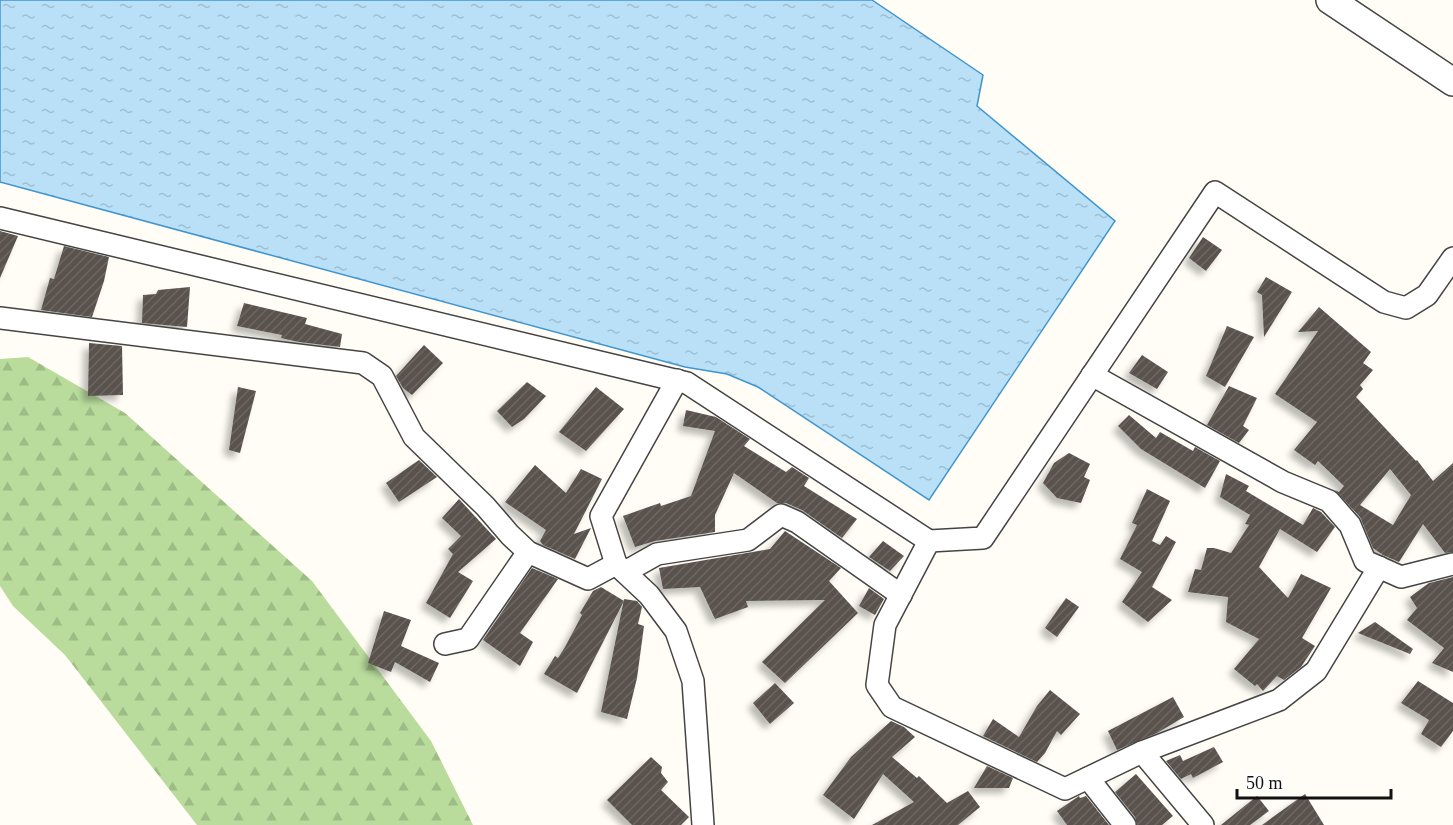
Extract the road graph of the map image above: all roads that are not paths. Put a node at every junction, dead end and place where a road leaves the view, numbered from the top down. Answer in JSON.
{"nodes":[{"id":1,"x":1330,"y":0,"type":"edge"},
{"id":2,"x":1453,"y":82,"type":"edge"},
{"id":3,"x":0,"y":218,"type":"edge"},
{"id":4,"x":1453,"y":258,"type":"edge"},
{"id":5,"x":0,"y":318,"type":"edge"},
{"id":6,"x":1092,"y":375,"type":"junction"},
{"id":7,"x":677,"y":380,"type":"junction"},
{"id":8,"x":929,"y":541,"type":"junction"},
{"id":9,"x":528,"y":552,"type":"junction"},
{"id":10,"x":1453,"y":564,"type":"edge"},
{"id":11,"x":1379,"y":567,"type":"junction"},
{"id":12,"x":620,"y":568,"type":"junction"},
{"id":13,"x":901,"y":595,"type":"junction"},
{"id":14,"x":445,"y":644,"type":"dead end"},
{"id":15,"x":1143,"y":752,"type":"junction"},
{"id":16,"x":1088,"y":778,"type":"junction"},
{"id":17,"x":703,"y":825,"type":"edge"},
{"id":18,"x":1125,"y":825,"type":"edge"},
{"id":19,"x":1203,"y":825,"type":"edge"}],
"edges":[{"from":1,"to":2,"type":"street"},
{"from":3,"to":7,"type":"street"},
{"from":4,"to":6,"type":"street"},
{"from":5,"to":9,"type":"street"},
{"from":6,"to":8,"type":"street"},
{"from":6,"to":11,"type":"street"},
{"from":7,"to":8,"type":"street"},
{"from":7,"to":12,"type":"street"},
{"from":8,"to":13,"type":"street"},
{"from":9,"to":12,"type":"street"},
{"from":9,"to":14,"type":"street"},
{"from":10,"to":11,"type":"street"},
{"from":11,"to":15,"type":"street"},
{"from":12,"to":13,"type":"street"},
{"from":12,"to":17,"type":"street"},
{"from":13,"to":16,"type":"street"},
{"from":15,"to":16,"type":"street"},
{"from":15,"to":19,"type":"street"},
{"from":16,"to":18,"type":"street"}]}
